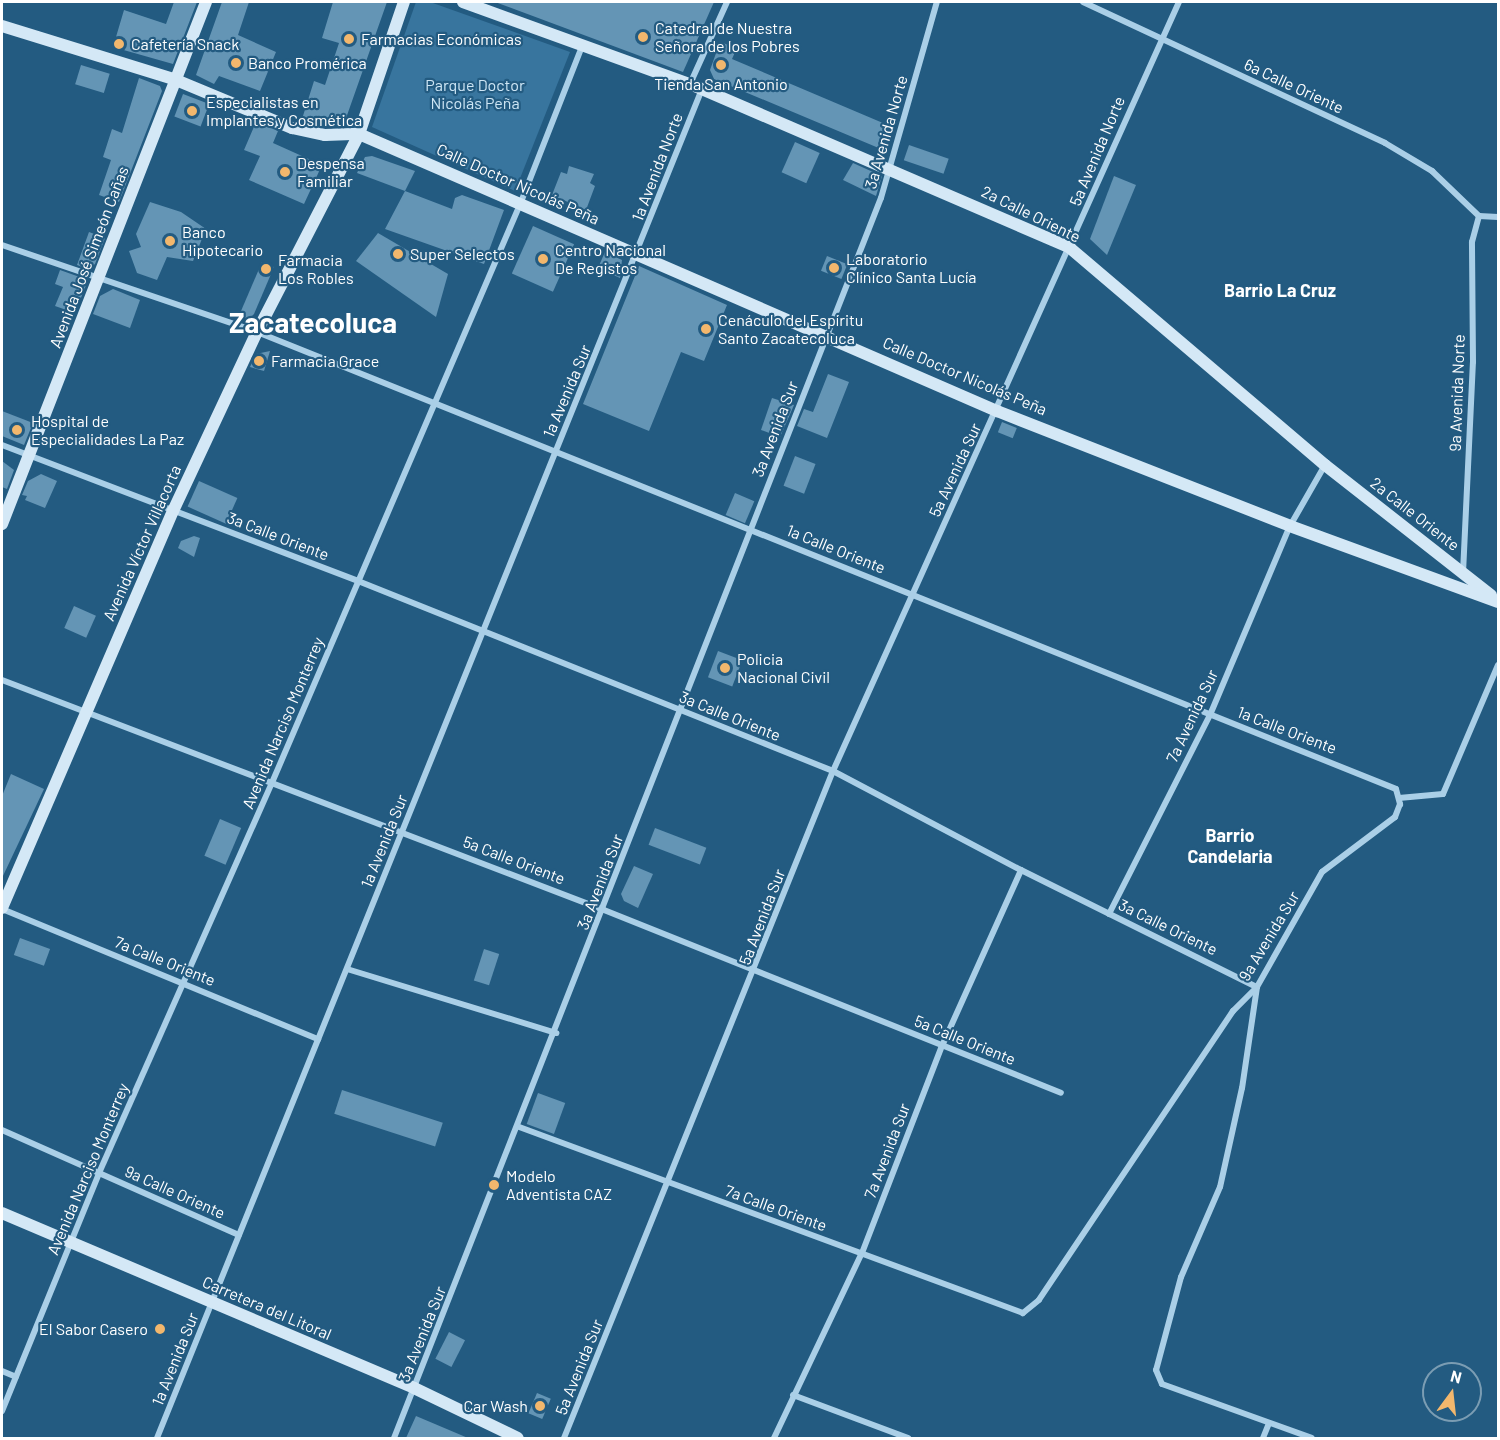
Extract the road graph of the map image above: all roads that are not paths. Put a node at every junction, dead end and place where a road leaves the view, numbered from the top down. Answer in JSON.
{"nodes":[{"id":1,"x":206,"y":2,"type":"edge"},
{"id":2,"x":404,"y":2,"type":"edge"},
{"id":3,"x":463,"y":2,"type":"edge"},
{"id":4,"x":727,"y":2,"type":"edge"},
{"id":5,"x":937,"y":2,"type":"edge"},
{"id":6,"x":1083,"y":2,"type":"edge"},
{"id":7,"x":1179,"y":2,"type":"edge"},
{"id":8,"x":2,"y":26,"type":"edge"},
{"id":9,"x":1161,"y":38,"type":"junction"},
{"id":10,"x":584,"y":44,"type":"junction"},
{"id":11,"x":176,"y":80,"type":"junction"},
{"id":12,"x":696,"y":87,"type":"junction"},
{"id":13,"x":359,"y":134,"type":"junction"},
{"id":14,"x":892,"y":169,"type":"junction"},
{"id":15,"x":521,"y":202,"type":"junction"},
{"id":16,"x":1479,"y":216,"type":"junction"},
{"id":17,"x":1498,"y":218,"type":"edge"},
{"id":18,"x":2,"y":245,"type":"edge"},
{"id":19,"x":1070,"y":248,"type":"junction"},
{"id":20,"x":638,"y":255,"type":"junction"},
{"id":21,"x":100,"y":277,"type":"junction"},
{"id":22,"x":257,"y":332,"type":"junction"},
{"id":23,"x":826,"y":334,"type":"junction"},
{"id":24,"x":434,"y":405,"type":"junction"},
{"id":25,"x":997,"y":411,"type":"junction"},
{"id":26,"x":2,"y":445,"type":"edge"},
{"id":27,"x":555,"y":454,"type":"junction"},
{"id":28,"x":28,"y":455,"type":"junction"},
{"id":29,"x":1325,"y":465,"type":"junction"},
{"id":30,"x":173,"y":511,"type":"junction"},
{"id":31,"x":2,"y":524,"type":"edge"},
{"id":32,"x":1290,"y":526,"type":"junction"},
{"id":33,"x":751,"y":530,"type":"junction"},
{"id":34,"x":1463,"y":573,"type":"junction"},
{"id":35,"x":358,"y":580,"type":"junction"},
{"id":36,"x":913,"y":594,"type":"junction"},
{"id":37,"x":1498,"y":602,"type":"edge"},
{"id":38,"x":482,"y":632,"type":"junction"},
{"id":39,"x":1498,"y":665,"type":"edge"},
{"id":40,"x":2,"y":680,"type":"edge"},
{"id":41,"x":680,"y":710,"type":"junction"},
{"id":42,"x":87,"y":714,"type":"junction"},
{"id":43,"x":1210,"y":715,"type":"junction"},
{"id":44,"x":833,"y":771,"type":"junction"},
{"id":45,"x":271,"y":785,"type":"junction"},
{"id":46,"x":1399,"y":798,"type":"junction"},
{"id":47,"x":402,"y":831,"type":"junction"},
{"id":48,"x":1021,"y":870,"type":"junction"},
{"id":49,"x":2,"y":909,"type":"edge"},
{"id":50,"x":604,"y":910,"type":"junction"},
{"id":51,"x":1109,"y":914,"type":"junction"},
{"id":52,"x":347,"y":969,"type":"junction"},
{"id":53,"x":756,"y":970,"type":"junction"},
{"id":54,"x":184,"y":984,"type":"junction"},
{"id":55,"x":1257,"y":987,"type":"junction"},
{"id":56,"x":556,"y":1033,"type":"junction"},
{"id":57,"x":318,"y":1039,"type":"junction"},
{"id":58,"x":942,"y":1046,"type":"junction"},
{"id":59,"x":1061,"y":1093,"type":"dead end"},
{"id":60,"x":519,"y":1127,"type":"junction"},
{"id":61,"x":2,"y":1130,"type":"edge"},
{"id":62,"x":99,"y":1173,"type":"junction"},
{"id":63,"x":669,"y":1183,"type":"junction"},
{"id":64,"x":2,"y":1213,"type":"edge"},
{"id":65,"x":239,"y":1235,"type":"junction"},
{"id":66,"x":72,"y":1243,"type":"junction"},
{"id":67,"x":862,"y":1253,"type":"junction"},
{"id":68,"x":213,"y":1302,"type":"junction"},
{"id":69,"x":1023,"y":1313,"type":"joint"},
{"id":70,"x":2,"y":1371,"type":"edge"},
{"id":71,"x":16,"y":1377,"type":"junction"},
{"id":72,"x":414,"y":1388,"type":"junction"},
{"id":73,"x":793,"y":1395,"type":"junction"},
{"id":74,"x":2,"y":1411,"type":"edge"},
{"id":75,"x":1269,"y":1423,"type":"junction"},
{"id":76,"x":157,"y":1438,"type":"edge"},
{"id":77,"x":394,"y":1438,"type":"edge"},
{"id":78,"x":518,"y":1438,"type":"edge"},
{"id":79,"x":564,"y":1438,"type":"edge"},
{"id":80,"x":774,"y":1438,"type":"edge"},
{"id":81,"x":908,"y":1438,"type":"edge"},
{"id":82,"x":1263,"y":1438,"type":"edge"},
{"id":83,"x":1312,"y":1438,"type":"edge"}],
"edges":[{"from":1,"to":11,"type":"main road","name":"Avenida José Simeón Cañas"},
{"from":2,"to":13,"type":"main road","name":"Avenida Víctor Villacorta"},
{"from":3,"to":10,"type":"main road","name":"2a Calle Oriente"},
{"from":4,"to":12,"type":"street","name":"1a Avenida Norte"},
{"from":5,"to":14,"type":"street","name":"3a Avenida Norte"},
{"from":6,"to":9,"type":"street","name":"6a Calle Oriente"},
{"from":7,"to":9,"type":"street","name":"5a Avenida Norte"},
{"from":8,"to":11,"type":"main road"},
{"from":9,"to":16,"type":"street","name":"6a Calle Oriente"},
{"from":9,"to":19,"type":"street","name":"5a Avenida Norte"},
{"from":10,"to":12,"type":"main road","name":"2a Calle Oriente"},
{"from":10,"to":15,"type":"street","name":"Avenida Narciso Monterrey"},
{"from":11,"to":13,"type":"main road"},
{"from":11,"to":21,"type":"main road","name":"Avenida José Simeón Cañas"},
{"from":12,"to":14,"type":"main road","name":"2a Calle Oriente"},
{"from":12,"to":20,"type":"street","name":"1a Avenida Norte"},
{"from":13,"to":15,"type":"main road","name":"Calle Doctor Nicolás Peña"},
{"from":13,"to":22,"type":"main road","name":"Avenida Víctor Villacorta"},
{"from":14,"to":19,"type":"main road","name":"2a Calle Oriente"},
{"from":14,"to":23,"type":"street","name":"3a Avenida Norte"},
{"from":15,"to":20,"type":"main road","name":"Calle Doctor Nicolás Peña"},
{"from":15,"to":24,"type":"street","name":"Avenida Narciso Monterrey"},
{"from":16,"to":17,"type":"street"},
{"from":16,"to":34,"type":"street","name":"9a Avenida Norte"},
{"from":18,"to":21,"type":"street","name":"1a Calle Oriente"},
{"from":19,"to":25,"type":"street","name":"5a Avenida Norte"},
{"from":19,"to":29,"type":"main road","name":"2a Calle Oriente"},
{"from":20,"to":23,"type":"main road","name":"Calle Doctor Nicolás Peña"},
{"from":20,"to":27,"type":"street","name":"1a Avenida Sur"},
{"from":21,"to":22,"type":"street","name":"1a Calle Oriente"},
{"from":21,"to":28,"type":"main road","name":"Avenida José Simeón Cañas"},
{"from":22,"to":24,"type":"street","name":"1a Calle Oriente"},
{"from":22,"to":30,"type":"main road","name":"Avenida Víctor Villacorta"},
{"from":23,"to":25,"type":"main road","name":"Calle Doctor Nicolás Peña"},
{"from":23,"to":33,"type":"street","name":"3a Avenida Sur"},
{"from":24,"to":27,"type":"street","name":"1a Calle Oriente"},
{"from":24,"to":35,"type":"street","name":"Avenida Narciso Monterrey"},
{"from":25,"to":32,"type":"main road","name":"Calle Doctor Nicolás Peña"},
{"from":25,"to":36,"type":"street","name":"5a Avenida Sur"},
{"from":26,"to":28,"type":"street","name":"3a Calle Oriente"},
{"from":27,"to":33,"type":"street","name":"1a Calle Oriente"},
{"from":27,"to":38,"type":"street","name":"1a Avenida Sur"},
{"from":28,"to":30,"type":"street","name":"3a Calle Oriente"},
{"from":28,"to":31,"type":"main road","name":"Avenida José Simeón Cañas"},
{"from":29,"to":32,"type":"street","name":"7a Avenida Sur"},
{"from":29,"to":34,"type":"main road","name":"2a Calle Oriente"},
{"from":30,"to":35,"type":"street","name":"3a Calle Oriente"},
{"from":30,"to":42,"type":"main road","name":"Avenida Víctor Villacorta"},
{"from":32,"to":37,"type":"main road","name":"Calle Doctor Nicolás Peña"},
{"from":32,"to":43,"type":"street","name":"7a Avenida Sur"},
{"from":33,"to":36,"type":"street","name":"1a Calle Oriente"},
{"from":33,"to":41,"type":"street","name":"3a Avenida Sur"},
{"from":34,"to":37,"type":"main road","name":"2a Calle Oriente"},
{"from":35,"to":38,"type":"street","name":"3a Calle Oriente"},
{"from":35,"to":45,"type":"street","name":"Avenida Narciso Monterrey"},
{"from":36,"to":43,"type":"street","name":"1a Calle Oriente"},
{"from":36,"to":44,"type":"street","name":"5a Avenida Sur"},
{"from":38,"to":41,"type":"street","name":"3a Calle Oriente"},
{"from":38,"to":47,"type":"street","name":"1a Avenida Sur"},
{"from":39,"to":46,"type":"street"},
{"from":40,"to":42,"type":"street","name":"5a Calle Oriente"},
{"from":41,"to":44,"type":"street","name":"3a Calle Oriente"},
{"from":41,"to":50,"type":"street","name":"3a Avenida Sur"},
{"from":42,"to":45,"type":"street","name":"5a Calle Oriente"},
{"from":42,"to":49,"type":"main road","name":"Avenida Víctor Villacorta"},
{"from":43,"to":46,"type":"street","name":"1a Calle Oriente"},
{"from":43,"to":51,"type":"street","name":"7a Avenida Sur"},
{"from":44,"to":48,"type":"street","name":"3a Calle Oriente"},
{"from":44,"to":53,"type":"street","name":"5a Avenida Sur"},
{"from":45,"to":47,"type":"street","name":"5a Calle Oriente"},
{"from":45,"to":54,"type":"street","name":"Avenida Narciso Monterrey"},
{"from":46,"to":55,"type":"street","name":"9a Avenida Sur"},
{"from":47,"to":50,"type":"street","name":"5a Calle Oriente"},
{"from":47,"to":52,"type":"street","name":"1a Avenida Sur"},
{"from":48,"to":51,"type":"street","name":"3a Calle Oriente"},
{"from":48,"to":58,"type":"street","name":"7a Avenida Sur"},
{"from":49,"to":54,"type":"street","name":"7a Calle Oriente"},
{"from":50,"to":53,"type":"street","name":"5a Calle Oriente"},
{"from":50,"to":56,"type":"street","name":"3a Avenida Sur"},
{"from":51,"to":55,"type":"street","name":"3a Calle Oriente"},
{"from":52,"to":56,"type":"street"},
{"from":52,"to":57,"type":"street","name":"1a Avenida Sur"},
{"from":53,"to":58,"type":"street","name":"5a Calle Oriente"},
{"from":53,"to":63,"type":"street","name":"5a Avenida Sur"},
{"from":54,"to":57,"type":"street","name":"7a Calle Oriente"},
{"from":54,"to":62,"type":"street","name":"Avenida Narciso Monterrey"},
{"from":55,"to":69,"type":"street","name":"9a Avenida Sur"},
{"from":55,"to":75,"type":"street"},
{"from":56,"to":60,"type":"street","name":"3a Avenida Sur"},
{"from":57,"to":65,"type":"street","name":"1a Avenida Sur"},
{"from":58,"to":59,"type":"street","name":"5a Calle Oriente"},
{"from":58,"to":67,"type":"street","name":"7a Avenida Sur"},
{"from":60,"to":63,"type":"street","name":"7a Calle Oriente"},
{"from":60,"to":72,"type":"street","name":"3a Avenida Sur"},
{"from":61,"to":62,"type":"street","name":"9a Calle Oriente"},
{"from":62,"to":65,"type":"street","name":"9a Calle Oriente"},
{"from":62,"to":66,"type":"street","name":"Avenida Narciso Monterrey"},
{"from":63,"to":67,"type":"street","name":"7a Calle Oriente"},
{"from":63,"to":79,"type":"street","name":"5a Avenida Sur"},
{"from":64,"to":66,"type":"main road","name":"Carretera del Litoral"},
{"from":65,"to":68,"type":"street","name":"1a Avenida Sur"},
{"from":66,"to":68,"type":"main road","name":"Carretera del Litoral"},
{"from":66,"to":71,"type":"street","name":"Avenida Narciso Monterrey"},
{"from":67,"to":69,"type":"street","name":"7a Calle Oriente"},
{"from":67,"to":73,"type":"street","name":"7a Avenida Sur"},
{"from":68,"to":72,"type":"main road","name":"Carretera del Litoral"},
{"from":68,"to":76,"type":"street","name":"1a Avenida Sur"},
{"from":70,"to":71,"type":"street"},
{"from":71,"to":74,"type":"street","name":"Avenida Narciso Monterrey"},
{"from":72,"to":77,"type":"street","name":"3a Avenida Sur"},
{"from":72,"to":78,"type":"main road","name":"Carretera del Litoral"},
{"from":73,"to":80,"type":"street","name":"7a Avenida Sur"},
{"from":73,"to":81,"type":"street"},
{"from":75,"to":82,"type":"street"},
{"from":75,"to":83,"type":"street"}]}
